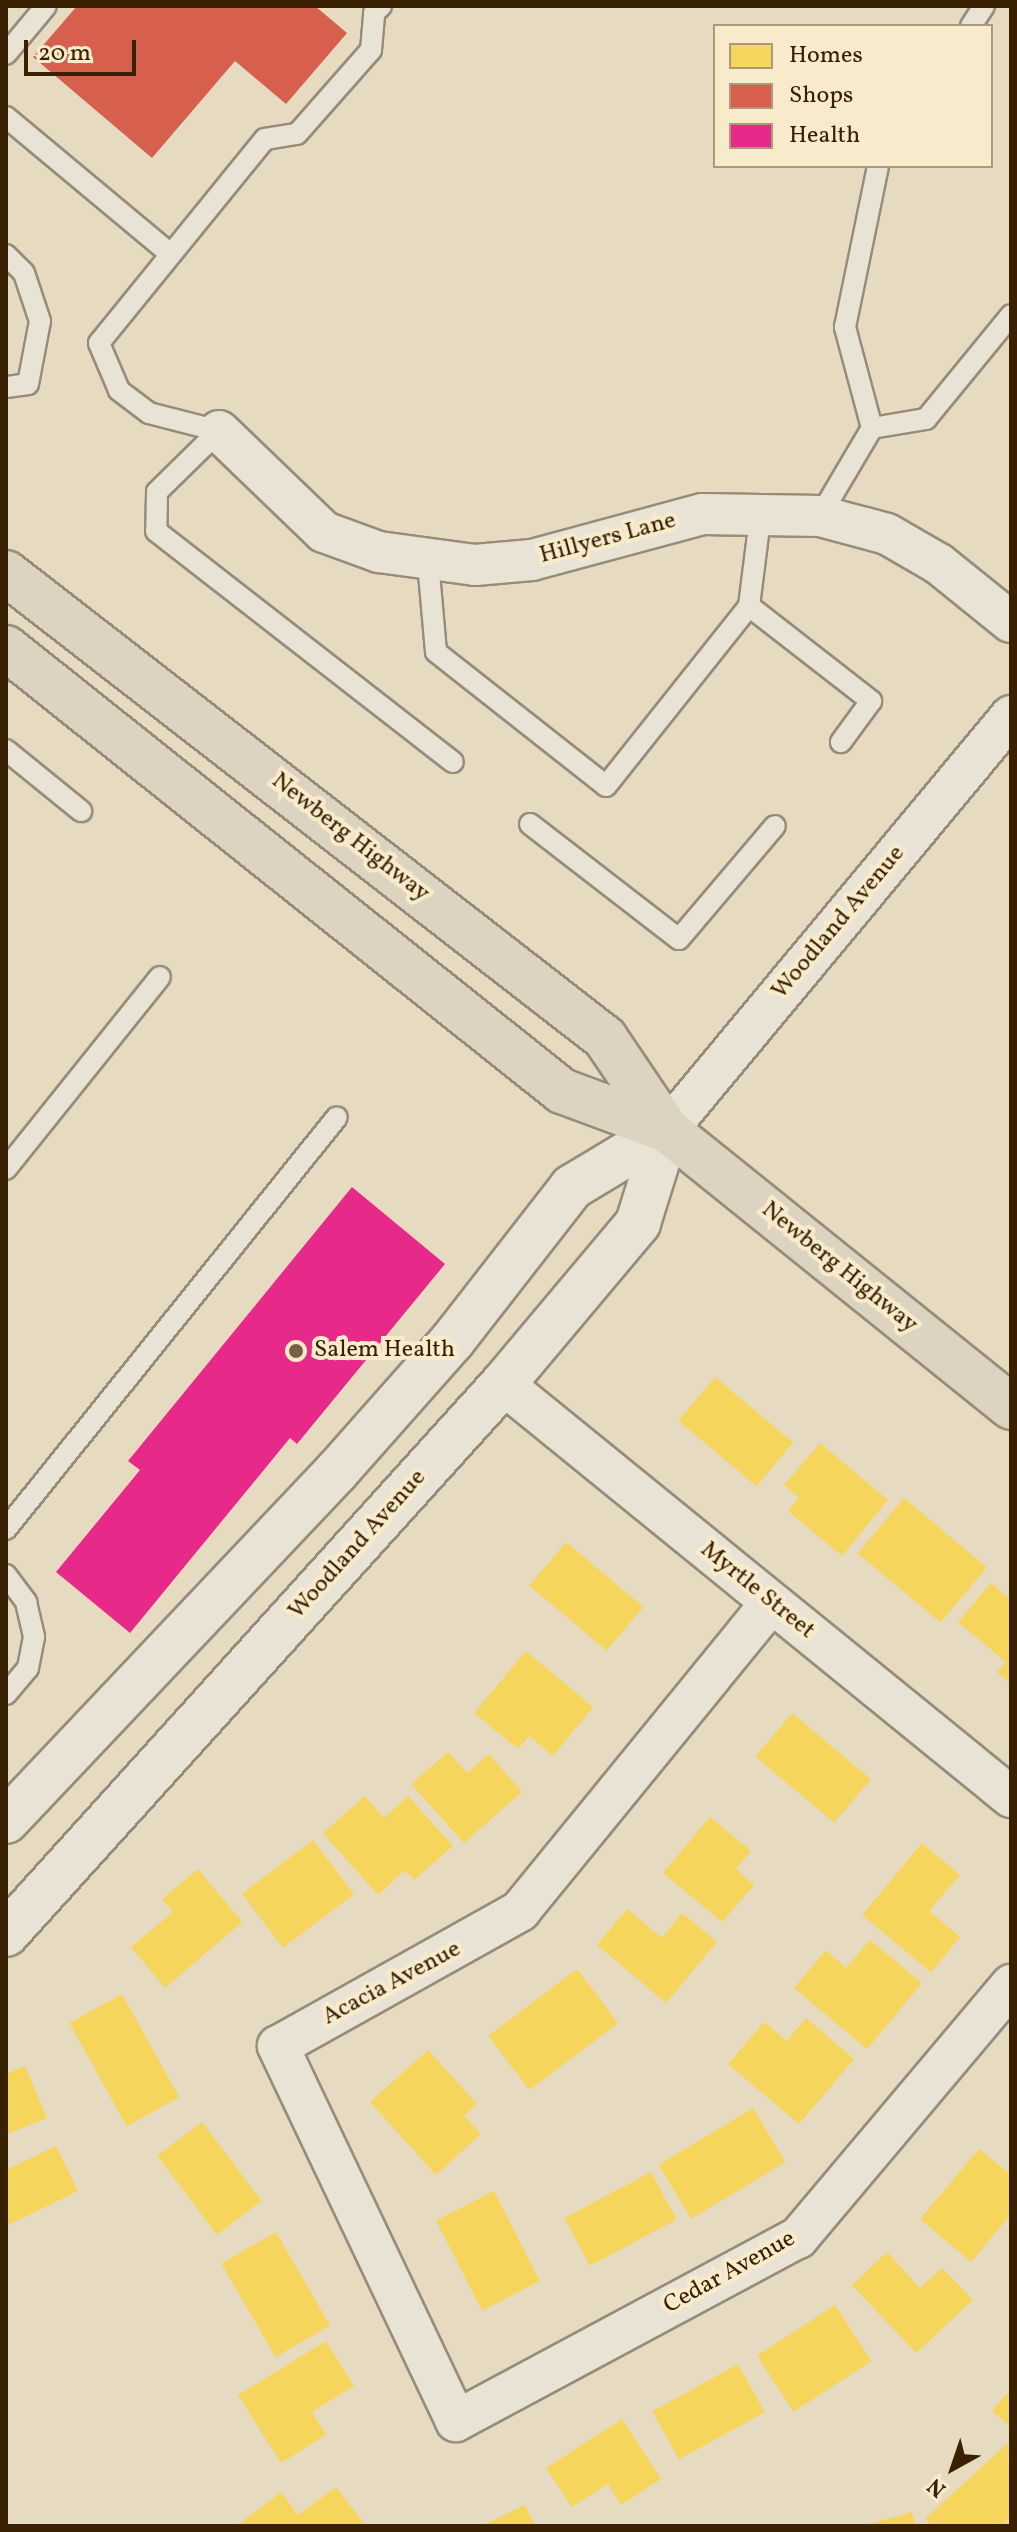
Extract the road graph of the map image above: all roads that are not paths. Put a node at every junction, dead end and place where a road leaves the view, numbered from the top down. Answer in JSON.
{"nodes":[{"id":1,"x":46,"y":6,"type":"edge"},
{"id":2,"x":381,"y":6,"type":"edge"},
{"id":3,"x":984,"y":6,"type":"edge"},
{"id":4,"x":972,"y":24,"type":"edge"},
{"id":5,"x":6,"y":54,"type":"edge"},
{"id":6,"x":6,"y":117,"type":"edge"},
{"id":7,"x":878,"y":168,"type":"edge"},
{"id":8,"x":169,"y":253,"type":"junction"},
{"id":9,"x":6,"y":255,"type":"edge"},
{"id":10,"x":1011,"y":315,"type":"edge"},
{"id":11,"x":6,"y":387,"type":"edge"},
{"id":12,"x":872,"y":428,"type":"junction"},
{"id":13,"x":219,"y":431,"type":"junction"},
{"id":14,"x":761,"y":511,"type":"junction"},
{"id":15,"x":820,"y":516,"type":"junction"},
{"id":16,"x":428,"y":562,"type":"junction"},
{"id":17,"x":6,"y":573,"type":"edge"},
{"id":18,"x":749,"y":606,"type":"junction"},
{"id":19,"x":1011,"y":622,"type":"edge"},
{"id":20,"x":6,"y":648,"type":"edge"},
{"id":21,"x":1011,"y":716,"type":"edge"},
{"id":22,"x":841,"y":742,"type":"dead end"},
{"id":23,"x":6,"y":750,"type":"edge"},
{"id":24,"x":453,"y":762,"type":"dead end"},
{"id":25,"x":81,"y":811,"type":"dead end"},
{"id":26,"x":530,"y":824,"type":"dead end"},
{"id":27,"x":775,"y":826,"type":"dead end"},
{"id":28,"x":160,"y":977,"type":"dead end"},
{"id":29,"x":337,"y":1117,"type":"dead end"},
{"id":30,"x":667,"y":1130,"type":"junction"},
{"id":31,"x":6,"y":1169,"type":"edge"},
{"id":32,"x":503,"y":1384,"type":"junction"},
{"id":33,"x":1011,"y":1407,"type":"edge"},
{"id":34,"x":6,"y":1529,"type":"edge"},
{"id":35,"x":6,"y":1575,"type":"edge"},
{"id":36,"x":771,"y":1603,"type":"junction"},
{"id":37,"x":6,"y":1694,"type":"edge"},
{"id":38,"x":1011,"y":1797,"type":"edge"},
{"id":39,"x":6,"y":1821,"type":"edge"},
{"id":40,"x":7,"y":1935,"type":"edge"},
{"id":41,"x":1011,"y":1985,"type":"edge"},
{"id":42,"x":456,"y":2421,"type":"joint"}],
"edges":[{"from":1,"to":5,"type":"lane"},
{"from":2,"to":8,"type":"lane"},
{"from":3,"to":4,"type":"lane"},
{"from":6,"to":8,"type":"lane"},
{"from":7,"to":12,"type":"lane"},
{"from":8,"to":13,"type":"lane"},
{"from":9,"to":11,"type":"lane"},
{"from":10,"to":12,"type":"lane"},
{"from":12,"to":15,"type":"lane"},
{"from":13,"to":16,"type":"street","name":"Hillyers Lane"},
{"from":13,"to":24,"type":"lane"},
{"from":14,"to":15,"type":"street","name":"Hillyers Lane"},
{"from":14,"to":16,"type":"street","name":"Hillyers Lane"},
{"from":14,"to":18,"type":"lane"},
{"from":15,"to":19,"type":"street","name":"Hillyers Lane"},
{"from":16,"to":18,"type":"lane"},
{"from":17,"to":30,"type":"main road","name":"Newberg Highway"},
{"from":18,"to":22,"type":"lane"},
{"from":20,"to":30,"type":"main road","name":"Newberg Highway"},
{"from":21,"to":30,"type":"street","name":"Woodland Avenue"},
{"from":23,"to":25,"type":"lane"},
{"from":26,"to":27,"type":"lane"},
{"from":28,"to":31,"type":"lane"},
{"from":29,"to":34,"type":"lane"},
{"from":30,"to":32,"type":"main road","name":"Woodland Avenue"},
{"from":30,"to":33,"type":"main road","name":"Newberg Highway"},
{"from":30,"to":39,"type":"main road","name":"Woodland Avenue"},
{"from":32,"to":36,"type":"street","name":"Myrtle Street"},
{"from":32,"to":40,"type":"main road","name":"Woodland Avenue"},
{"from":35,"to":37,"type":"lane"},
{"from":36,"to":38,"type":"street","name":"Myrtle Street"},
{"from":36,"to":42,"type":"street","name":"Acacia Avenue"},
{"from":41,"to":42,"type":"street","name":"Cedar Avenue"}]}
